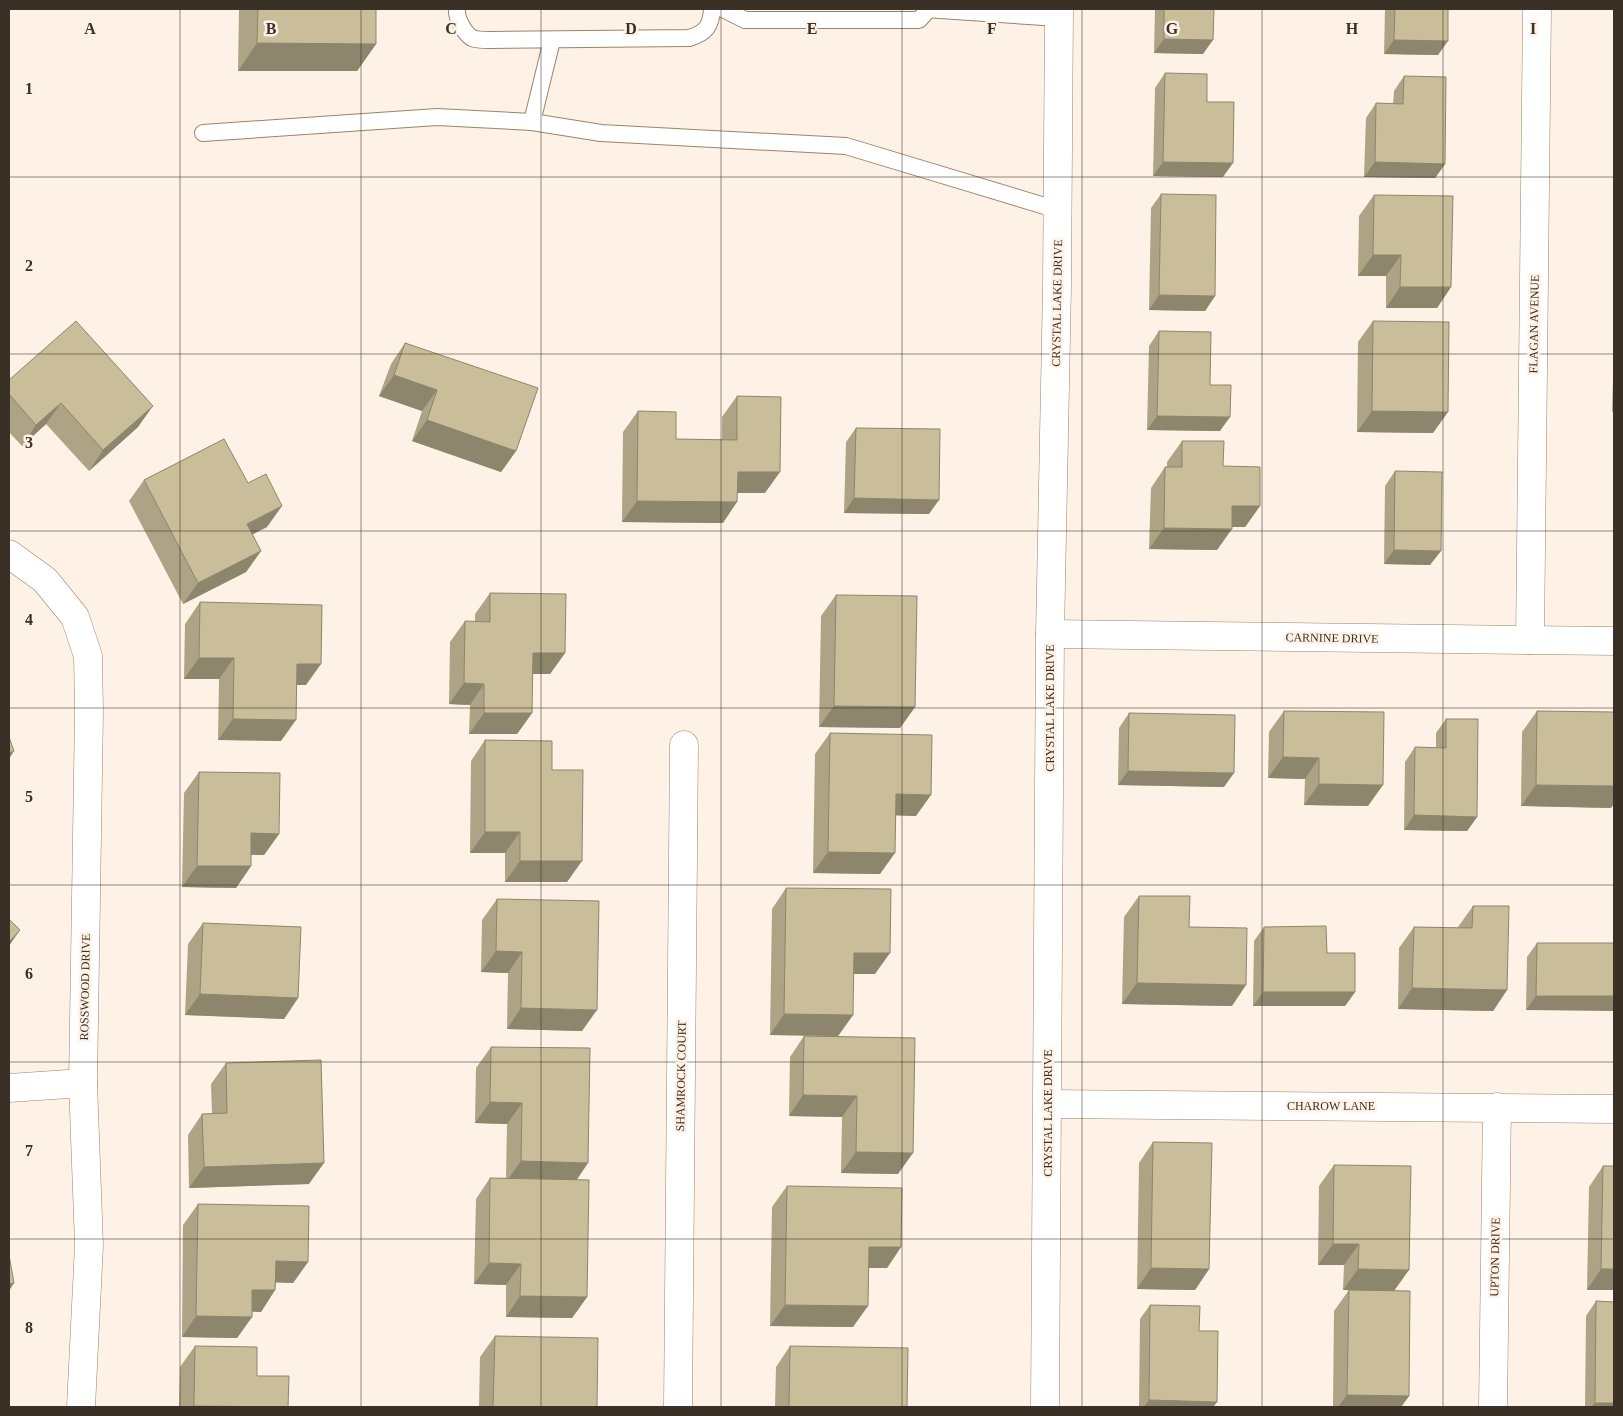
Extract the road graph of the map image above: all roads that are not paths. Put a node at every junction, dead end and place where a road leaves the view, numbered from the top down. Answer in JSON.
{"nodes":[{"id":1,"x":457,"y":9,"type":"edge"},
{"id":2,"x":712,"y":9,"type":"edge"},
{"id":3,"x":723,"y":9,"type":"edge"},
{"id":4,"x":1537,"y":9,"type":"edge"},
{"id":5,"x":926,"y":10,"type":"edge"},
{"id":6,"x":1059,"y":13,"type":"edge"},
{"id":7,"x":552,"y":40,"type":"junction"},
{"id":8,"x":532,"y":122,"type":"junction"},
{"id":9,"x":203,"y":133,"type":"dead end"},
{"id":10,"x":1058,"y":210,"type":"junction"},
{"id":11,"x":9,"y":554,"type":"edge"},
{"id":12,"x":1050,"y":634,"type":"junction"},
{"id":13,"x":1530,"y":640,"type":"junction"},
{"id":14,"x":1614,"y":642,"type":"edge"},
{"id":15,"x":684,"y":745,"type":"dead end"},
{"id":16,"x":83,"y":1083,"type":"junction"},
{"id":17,"x":9,"y":1088,"type":"edge"},
{"id":18,"x":1048,"y":1104,"type":"junction"},
{"id":19,"x":1496,"y":1108,"type":"junction"},
{"id":20,"x":1614,"y":1109,"type":"edge"},
{"id":21,"x":81,"y":1407,"type":"edge"},
{"id":22,"x":678,"y":1407,"type":"edge"},
{"id":23,"x":1046,"y":1407,"type":"edge"},
{"id":24,"x":1493,"y":1407,"type":"edge"}],
"edges":[{"from":1,"to":7,"type":"lane"},
{"from":2,"to":3,"type":"lane"},
{"from":2,"to":7,"type":"lane"},
{"from":3,"to":5,"type":"lane"},
{"from":4,"to":13,"type":"street","name":"FLAGAN AVENUE"},
{"from":5,"to":6,"type":"lane"},
{"from":6,"to":10,"type":"street","name":"CRYSTAL LAKE DRIVE"},
{"from":7,"to":8,"type":"lane"},
{"from":8,"to":9,"type":"lane"},
{"from":8,"to":10,"type":"lane"},
{"from":10,"to":12,"type":"street","name":"CRYSTAL LAKE DRIVE"},
{"from":11,"to":16,"type":"street","name":"ROSSWOOD DRIVE"},
{"from":12,"to":13,"type":"street","name":"CARNINE DRIVE"},
{"from":12,"to":18,"type":"street","name":"CRYSTAL LAKE DRIVE"},
{"from":13,"to":14,"type":"street","name":"CARNINE DRIVE"},
{"from":15,"to":22,"type":"street","name":"SHAMROCK COURT"},
{"from":16,"to":17,"type":"street"},
{"from":16,"to":21,"type":"street","name":"ROSSWOOD DRIVE"},
{"from":18,"to":19,"type":"street","name":"CHAROW LANE"},
{"from":18,"to":23,"type":"street","name":"CRYSTAL LAKE DRIVE"},
{"from":19,"to":20,"type":"street","name":"CHAROW LANE"},
{"from":19,"to":24,"type":"street","name":"UPTON DRIVE"}]}
